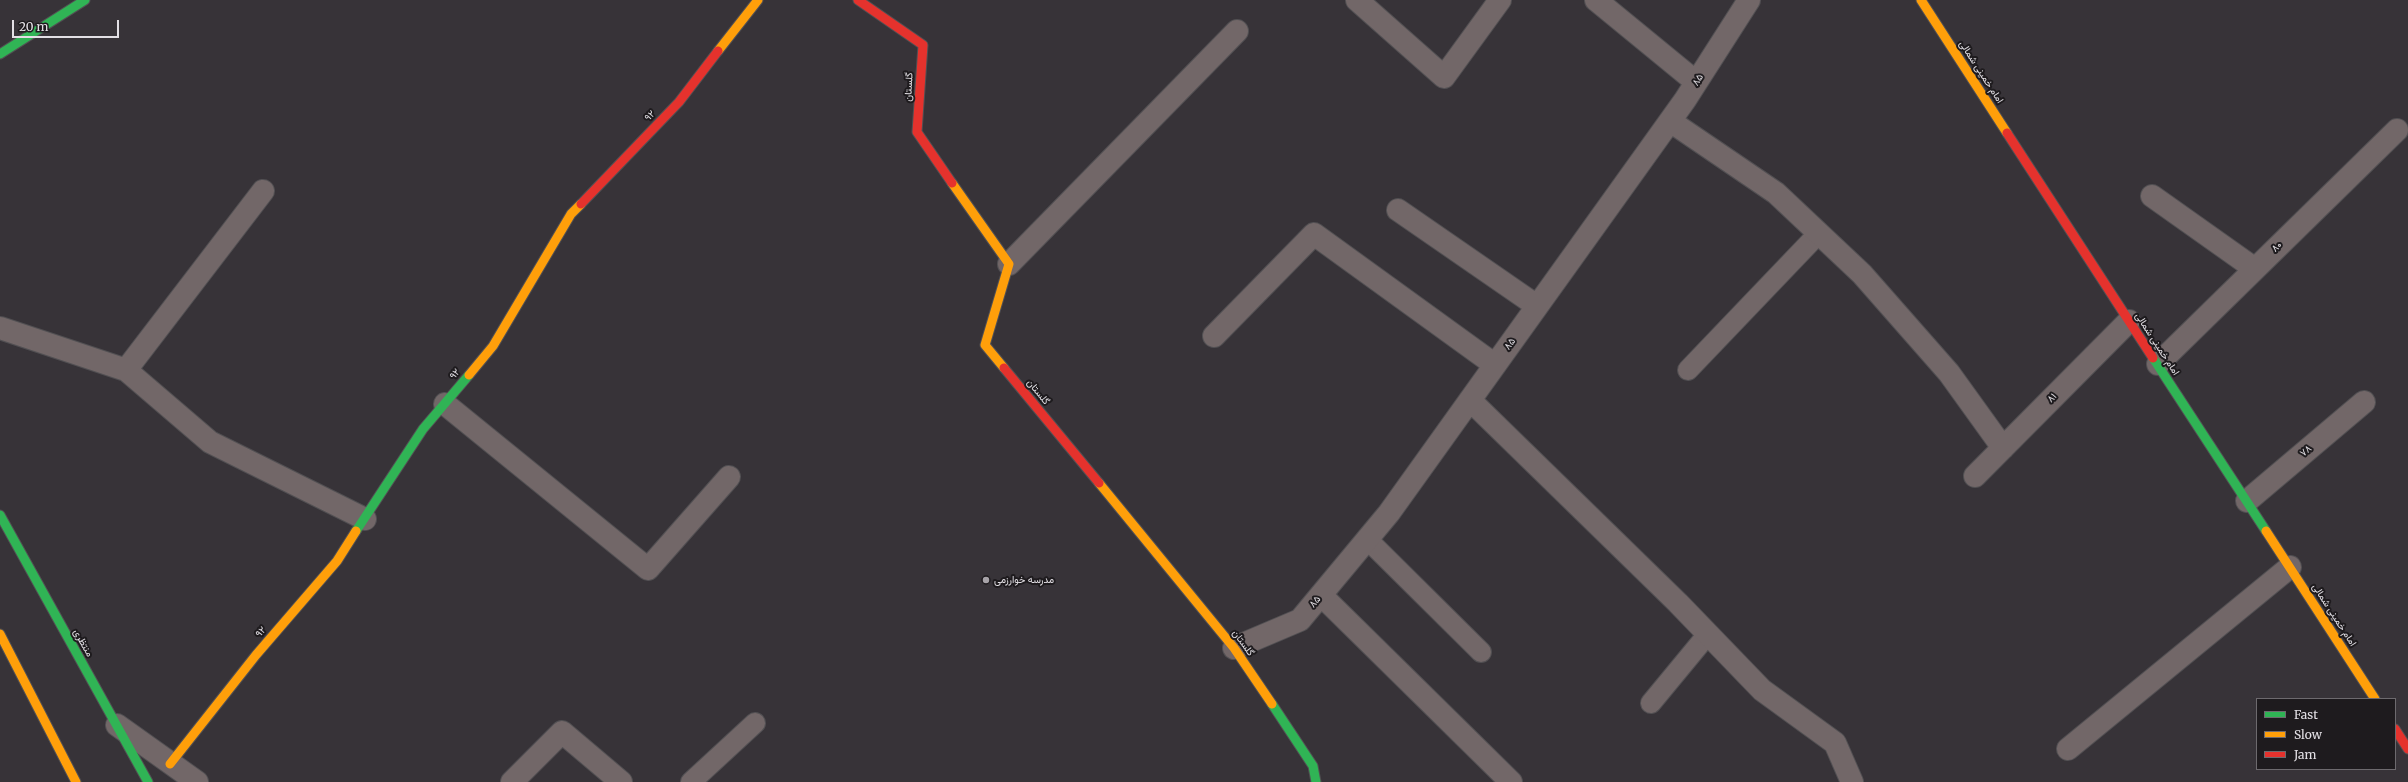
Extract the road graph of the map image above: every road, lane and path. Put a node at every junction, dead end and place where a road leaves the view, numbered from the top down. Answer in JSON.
{"nodes":[{"id":1,"x":85,"y":0,"type":"edge"},
{"id":2,"x":758,"y":0,"type":"edge"},
{"id":3,"x":858,"y":0,"type":"edge"},
{"id":4,"x":1357,"y":0,"type":"edge"},
{"id":5,"x":1500,"y":0,"type":"edge"},
{"id":6,"x":1596,"y":0,"type":"edge"},
{"id":7,"x":1749,"y":0,"type":"edge"},
{"id":8,"x":1921,"y":0,"type":"edge"},
{"id":9,"x":1237,"y":31,"type":"dead end"},
{"id":10,"x":0,"y":54,"type":"edge"},
{"id":11,"x":1696,"y":82,"type":"junction"},
{"id":12,"x":1670,"y":121,"type":"junction"},
{"id":13,"x":2397,"y":130,"type":"dead end"},
{"id":14,"x":263,"y":190,"type":"dead end"},
{"id":15,"x":2152,"y":196,"type":"dead end"},
{"id":16,"x":1398,"y":210,"type":"dead end"},
{"id":17,"x":1819,"y":233,"type":"junction"},
{"id":18,"x":1009,"y":264,"type":"junction"},
{"id":19,"x":2255,"y":269,"type":"junction"},
{"id":20,"x":1537,"y":306,"type":"junction"},
{"id":21,"x":2130,"y":321,"type":"junction"},
{"id":22,"x":0,"y":328,"type":"edge"},
{"id":23,"x":1214,"y":336,"type":"dead end"},
{"id":24,"x":2158,"y":364,"type":"junction"},
{"id":25,"x":1495,"y":365,"type":"junction"},
{"id":26,"x":126,"y":370,"type":"junction"},
{"id":27,"x":1688,"y":370,"type":"dead end"},
{"id":28,"x":1470,"y":400,"type":"junction"},
{"id":29,"x":2364,"y":402,"type":"dead end"},
{"id":30,"x":444,"y":404,"type":"junction"},
{"id":31,"x":2003,"y":448,"type":"junction"},
{"id":32,"x":1975,"y":476,"type":"dead end"},
{"id":33,"x":729,"y":477,"type":"dead end"},
{"id":34,"x":2247,"y":501,"type":"junction"},
{"id":35,"x":0,"y":515,"type":"edge"},
{"id":36,"x":364,"y":519,"type":"junction"},
{"id":37,"x":1367,"y":539,"type":"junction"},
{"id":38,"x":2290,"y":567,"type":"junction"},
{"id":39,"x":1321,"y":594,"type":"junction"},
{"id":40,"x":0,"y":634,"type":"edge"},
{"id":41,"x":1708,"y":634,"type":"junction"},
{"id":42,"x":1234,"y":648,"type":"junction"},
{"id":43,"x":1482,"y":652,"type":"dead end"},
{"id":44,"x":2374,"y":698,"type":"edge"},
{"id":45,"x":1651,"y":703,"type":"dead end"},
{"id":46,"x":756,"y":723,"type":"dead end"},
{"id":47,"x":116,"y":725,"type":"junction"},
{"id":48,"x":2396,"y":731,"type":"edge"},
{"id":49,"x":2068,"y":749,"type":"dead end"},
{"id":50,"x":2408,"y":749,"type":"edge"},
{"id":51,"x":170,"y":764,"type":"junction"},
{"id":52,"x":76,"y":782,"type":"edge"},
{"id":53,"x":148,"y":782,"type":"edge"},
{"id":54,"x":197,"y":782,"type":"edge"},
{"id":55,"x":512,"y":782,"type":"edge"},
{"id":56,"x":621,"y":782,"type":"edge"},
{"id":57,"x":691,"y":782,"type":"edge"},
{"id":58,"x":1316,"y":782,"type":"edge"},
{"id":59,"x":1512,"y":782,"type":"edge"},
{"id":60,"x":1852,"y":782,"type":"edge"}],
"edges":[{"from":1,"to":10,"type":"street"},
{"from":2,"to":30,"type":"street","name":"۹۲"},
{"from":3,"to":18,"type":"street","name":"گلستان"},
{"from":4,"to":5,"type":"street"},
{"from":6,"to":11,"type":"street"},
{"from":7,"to":11,"type":"street","name":"۸۵"},
{"from":8,"to":21,"type":"street","name":"امام خمینی شمالی"},
{"from":9,"to":18,"type":"street"},
{"from":11,"to":12,"type":"street","name":"۸۵"},
{"from":12,"to":17,"type":"street"},
{"from":12,"to":20,"type":"street","name":"۸۵"},
{"from":13,"to":19,"type":"street","name":"۸۰"},
{"from":14,"to":26,"type":"street"},
{"from":15,"to":19,"type":"street"},
{"from":16,"to":20,"type":"street"},
{"from":17,"to":27,"type":"lane"},
{"from":17,"to":31,"type":"street"},
{"from":18,"to":42,"type":"street","name":"گلستان"},
{"from":19,"to":24,"type":"street","name":"۸۰"},
{"from":20,"to":25,"type":"street","name":"۸۵"},
{"from":21,"to":24,"type":"street","name":"امام خمینی شمالی"},
{"from":21,"to":31,"type":"street","name":"۸۱"},
{"from":22,"to":26,"type":"street"},
{"from":23,"to":25,"type":"street"},
{"from":24,"to":34,"type":"street","name":"امام خمینی شمالی"},
{"from":25,"to":28,"type":"street","name":"۸۵"},
{"from":26,"to":36,"type":"street"},
{"from":28,"to":37,"type":"street","name":"۸۵"},
{"from":28,"to":41,"type":"street"},
{"from":29,"to":34,"type":"street","name":"۷۸"},
{"from":30,"to":33,"type":"street"},
{"from":30,"to":36,"type":"street","name":"۹۲"},
{"from":31,"to":32,"type":"street","name":"۸۱"},
{"from":34,"to":38,"type":"street","name":"امام خمینی شمالی"},
{"from":35,"to":47,"type":"street","name":"منتظری"},
{"from":36,"to":51,"type":"street","name":"۹۲"},
{"from":37,"to":39,"type":"street","name":"۸۵"},
{"from":37,"to":43,"type":"lane"},
{"from":38,"to":44,"type":"street","name":"امام خمینی شمالی"},
{"from":38,"to":49,"type":"street"},
{"from":39,"to":42,"type":"street","name":"۸۵"},
{"from":39,"to":59,"type":"street"},
{"from":40,"to":52,"type":"street"},
{"from":41,"to":45,"type":"lane"},
{"from":41,"to":60,"type":"street"},
{"from":42,"to":58,"type":"street","name":"گلستان"},
{"from":46,"to":57,"type":"lane"},
{"from":47,"to":51,"type":"street"},
{"from":47,"to":53,"type":"street","name":"منتظری"},
{"from":48,"to":50,"type":"street"},
{"from":51,"to":54,"type":"street"},
{"from":55,"to":56,"type":"street"}]}
